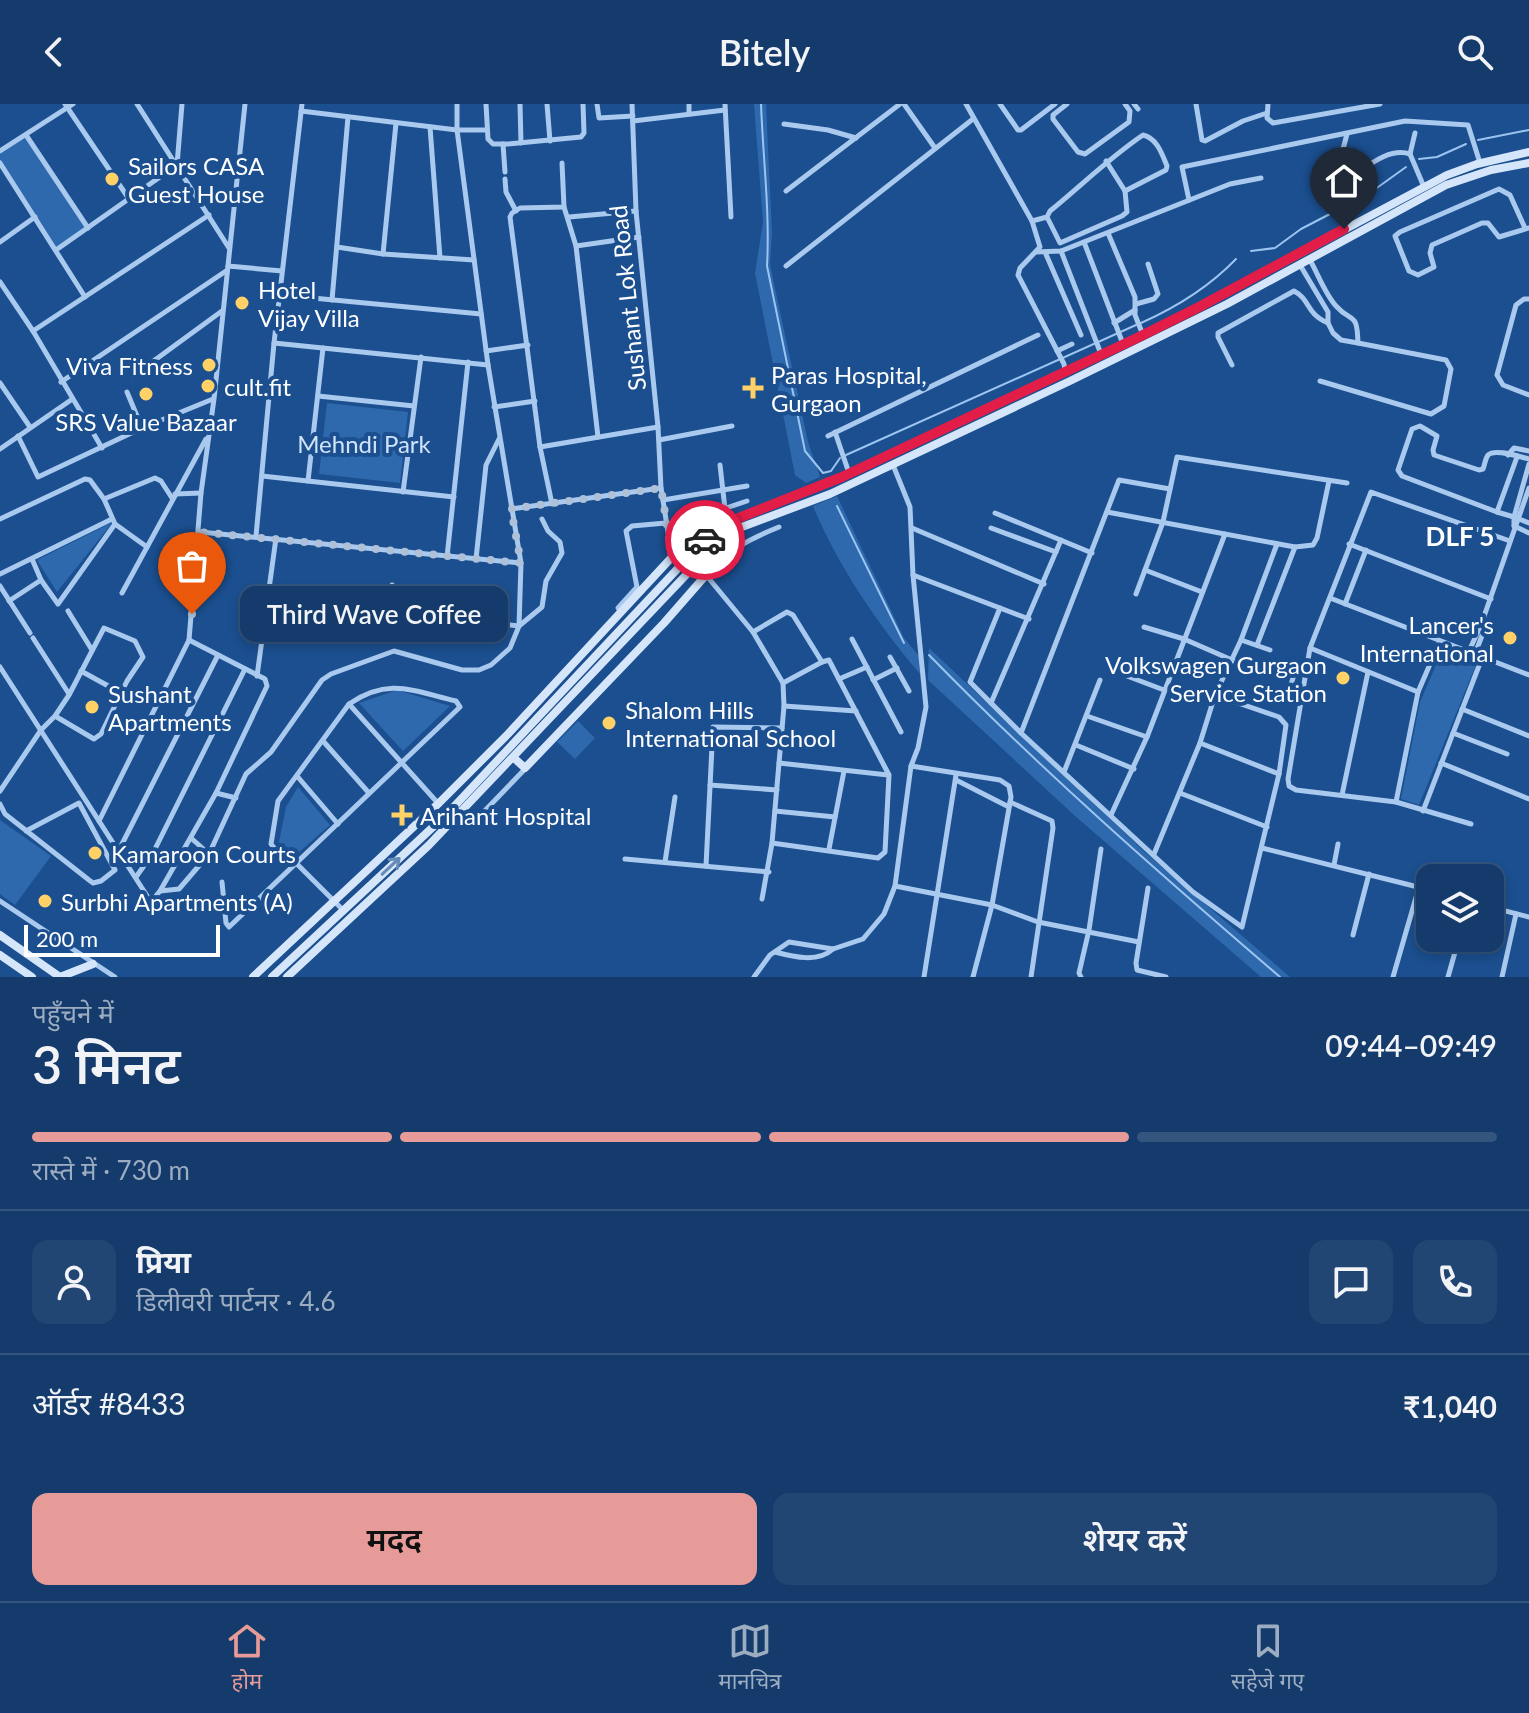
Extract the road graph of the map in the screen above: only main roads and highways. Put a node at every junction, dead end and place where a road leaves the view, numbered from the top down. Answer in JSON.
{"nodes":[{"id":1,"x":1529,"y":152,"type":"edge"},
{"id":2,"x":1529,"y":163,"type":"edge"},
{"id":3,"x":686,"y":566,"type":"junction"},
{"id":4,"x":514,"y":758,"type":"junction"},
{"id":5,"x":0,"y":935,"type":"edge"},
{"id":6,"x":0,"y":955,"type":"edge"},
{"id":7,"x":93,"y":964,"type":"road end"},
{"id":8,"x":291,"y":974,"type":"edge"},
{"id":9,"x":32,"y":977,"type":"edge"},
{"id":10,"x":60,"y":977,"type":"edge"},
{"id":11,"x":253,"y":977,"type":"edge"},
{"id":12,"x":272,"y":977,"type":"edge"}],
"edges":[{"from":1,"to":3,"type":"main road"},
{"from":2,"to":3,"type":"main road"},
{"from":3,"to":4,"type":"main road"},
{"from":3,"to":4,"type":"main road"},
{"from":3,"to":11,"type":"main road"},
{"from":12,"to":3,"type":"main road","one_way":true},
{"from":4,"to":8,"type":"main road"},
{"from":5,"to":10,"type":"main road"},
{"from":6,"to":9,"type":"main road"},
{"from":7,"to":10,"type":"main road"}]}
